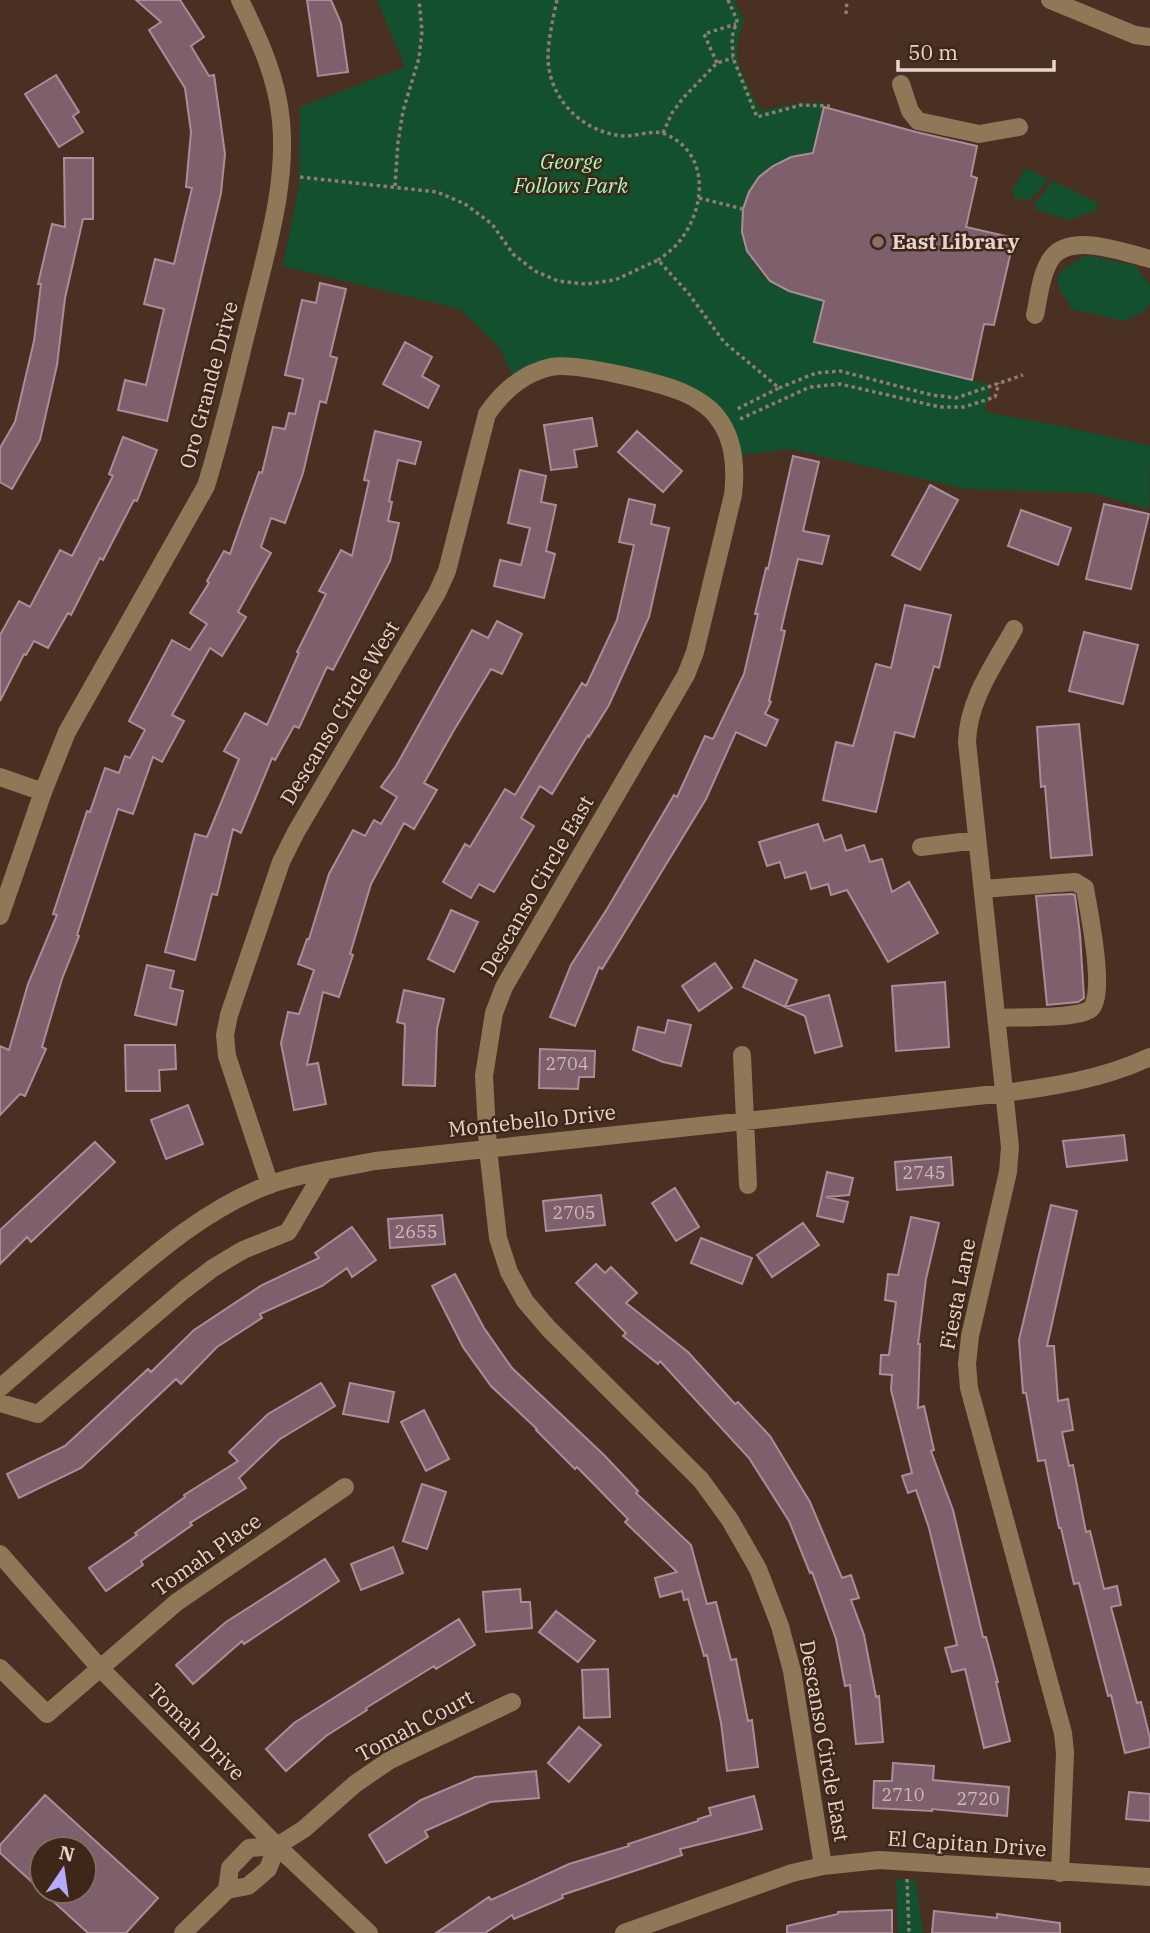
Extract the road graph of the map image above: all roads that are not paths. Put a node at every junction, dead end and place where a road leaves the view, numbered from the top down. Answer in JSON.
{"nodes":[{"id":1,"x":240,"y":0,"type":"edge"},
{"id":2,"x":1050,"y":0,"type":"edge"},
{"id":3,"x":1150,"y":37,"type":"edge"},
{"id":4,"x":901,"y":84,"type":"dead end"},
{"id":5,"x":1020,"y":127,"type":"dead end"},
{"id":6,"x":1150,"y":259,"type":"edge"},
{"id":7,"x":1035,"y":315,"type":"dead end"},
{"id":8,"x":625,"y":377,"type":"joint"},
{"id":9,"x":1014,"y":629,"type":"dead end"},
{"id":10,"x":0,"y":777,"type":"edge"},
{"id":11,"x":43,"y":792,"type":"junction"},
{"id":12,"x":977,"y":840,"type":"junction"},
{"id":13,"x":921,"y":847,"type":"dead end"},
{"id":14,"x":983,"y":890,"type":"junction"},
{"id":15,"x":0,"y":916,"type":"edge"},
{"id":16,"x":996,"y":1018,"type":"junction"},
{"id":17,"x":742,"y":1055,"type":"dead end"},
{"id":18,"x":1150,"y":1057,"type":"edge"},
{"id":19,"x":1005,"y":1093,"type":"junction"},
{"id":20,"x":746,"y":1121,"type":"junction"},
{"id":21,"x":488,"y":1149,"type":"junction"},
{"id":22,"x":324,"y":1171,"type":"junction"},
{"id":23,"x":270,"y":1185,"type":"junction"},
{"id":24,"x":748,"y":1185,"type":"dead end"},
{"id":25,"x":0,"y":1388,"type":"edge"},
{"id":26,"x":0,"y":1403,"type":"edge"},
{"id":27,"x":345,"y":1486,"type":"dead end"},
{"id":28,"x":0,"y":1554,"type":"edge"},
{"id":29,"x":99,"y":1667,"type":"junction"},
{"id":30,"x":0,"y":1668,"type":"edge"},
{"id":31,"x":512,"y":1702,"type":"dead end"},
{"id":32,"x":277,"y":1846,"type":"junction"},
{"id":33,"x":823,"y":1866,"type":"junction"},
{"id":34,"x":1060,"y":1873,"type":"junction"},
{"id":35,"x":1150,"y":1878,"type":"edge"},
{"id":36,"x":227,"y":1890,"type":"junction"},
{"id":37,"x":183,"y":1933,"type":"edge"},
{"id":38,"x":369,"y":1933,"type":"edge"},
{"id":39,"x":624,"y":1933,"type":"edge"}],
"edges":[{"from":1,"to":11,"type":"street","name":"Oro Grande Drive"},
{"from":2,"to":3,"type":"street"},
{"from":4,"to":5,"type":"street"},
{"from":6,"to":7,"type":"street"},
{"from":8,"to":21,"type":"street","name":"Descanso Circle East"},
{"from":8,"to":23,"type":"street","name":"Descanso Circle West"},
{"from":9,"to":12,"type":"street","name":"Fiesta Lane"},
{"from":10,"to":11,"type":"street"},
{"from":11,"to":15,"type":"street","name":"Oro Grande Drive"},
{"from":12,"to":13,"type":"street"},
{"from":12,"to":14,"type":"street","name":"Fiesta Lane"},
{"from":14,"to":16,"type":"street","name":"Fiesta Lane"},
{"from":14,"to":16,"type":"street"},
{"from":16,"to":19,"type":"street","name":"Fiesta Lane"},
{"from":17,"to":20,"type":"street"},
{"from":18,"to":19,"type":"street","name":"Montebello Drive"},
{"from":19,"to":20,"type":"street","name":"Montebello Drive"},
{"from":19,"to":34,"type":"street","name":"Fiesta Lane"},
{"from":20,"to":21,"type":"street","name":"Montebello Drive"},
{"from":20,"to":24,"type":"street"},
{"from":21,"to":22,"type":"street","name":"Montebello Drive"},
{"from":21,"to":33,"type":"street","name":"Descanso Circle East"},
{"from":22,"to":23,"type":"street","name":"Montebello Drive"},
{"from":22,"to":26,"type":"street"},
{"from":23,"to":25,"type":"street","name":"Montebello Drive"},
{"from":27,"to":29,"type":"street","name":"Tomah Place"},
{"from":28,"to":29,"type":"street","name":"Tomah Drive"},
{"from":29,"to":30,"type":"street","name":"Tomah Place"},
{"from":29,"to":32,"type":"street","name":"Tomah Drive"},
{"from":31,"to":32,"type":"street","name":"Tomah Court"},
{"from":32,"to":36,"type":"street","name":"Tomah Court"},
{"from":32,"to":36,"type":"street","name":"Tomah Court"},
{"from":32,"to":38,"type":"street","name":"Tomah Drive"},
{"from":33,"to":34,"type":"street","name":"El Capitan Drive"},
{"from":33,"to":39,"type":"street","name":"El Capitan Drive"},
{"from":34,"to":35,"type":"street","name":"El Capitan Drive"},
{"from":36,"to":37,"type":"street","name":"Tomah Court"}]}
